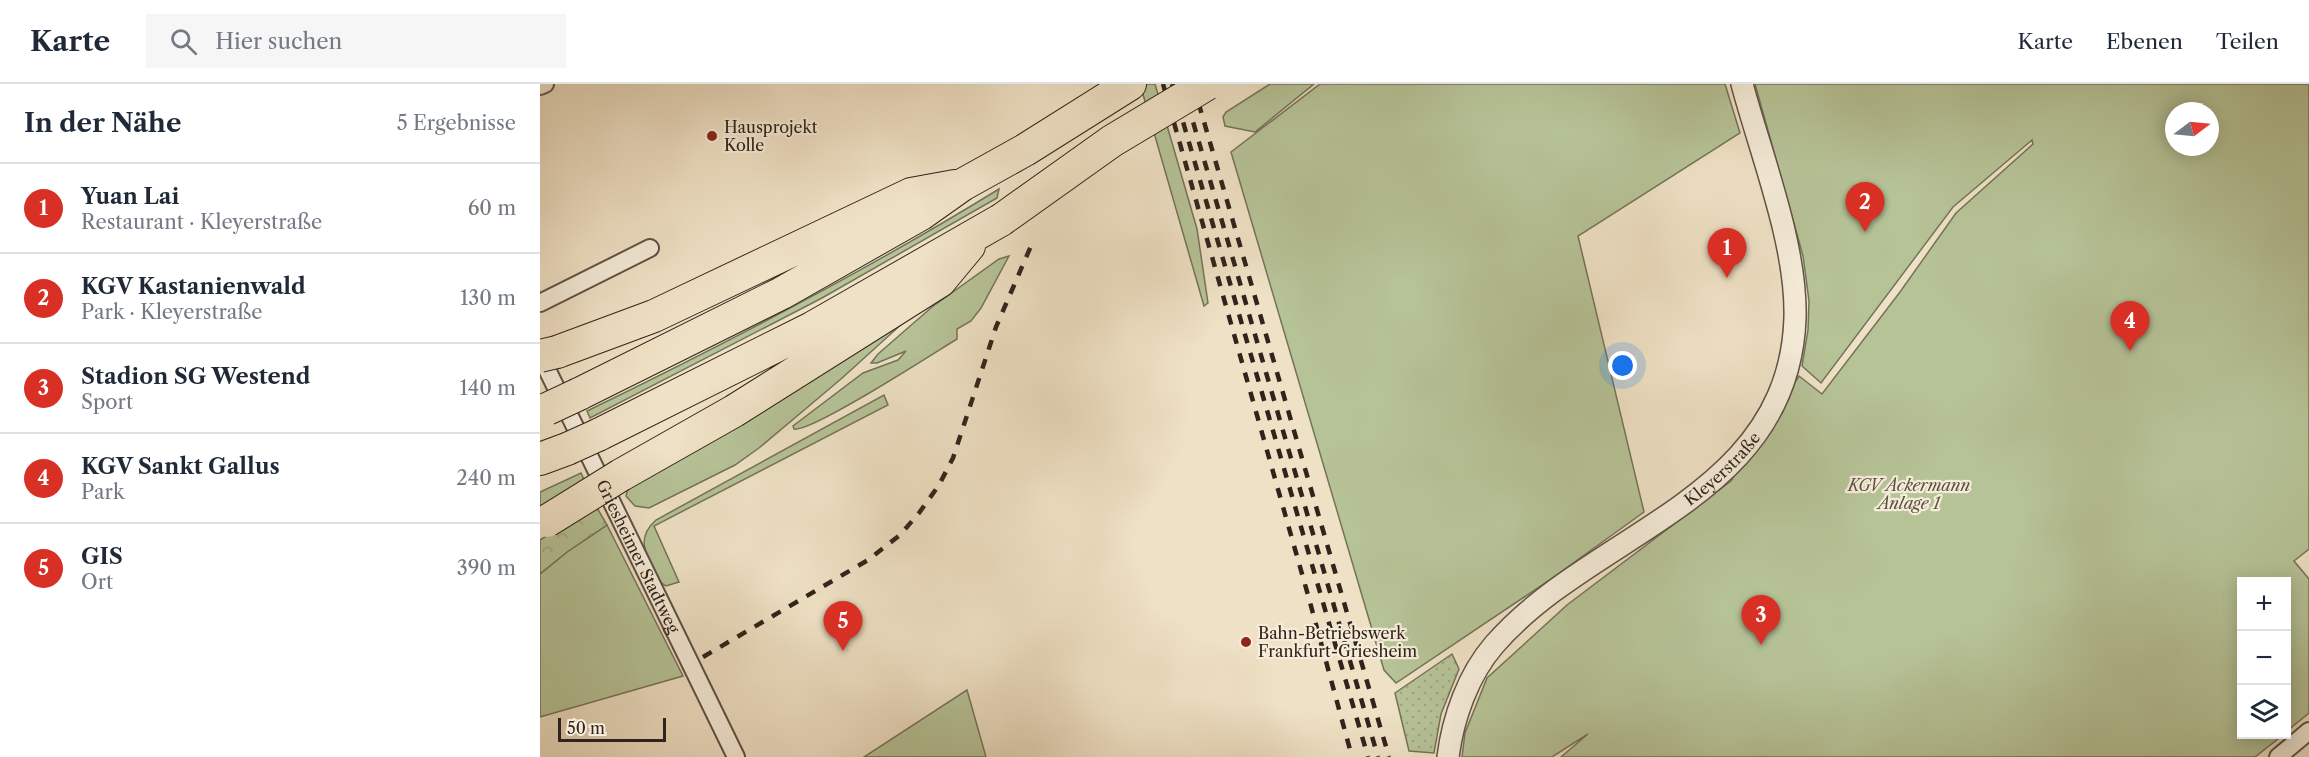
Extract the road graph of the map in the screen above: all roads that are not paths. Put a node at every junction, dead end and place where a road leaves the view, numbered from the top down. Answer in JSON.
{"nodes":[{"id":1,"x":544,"y":84,"type":"edge"},
{"id":2,"x":1130,"y":84,"type":"edge"},
{"id":3,"x":1207,"y":84,"type":"edge"},
{"id":4,"x":1742,"y":84,"type":"edge"},
{"id":5,"x":540,"y":86,"type":"edge"},
{"id":6,"x":962,"y":185,"type":"junction"},
{"id":7,"x":991,"y":225,"type":"junction"},
{"id":8,"x":650,"y":248,"type":"dead end"},
{"id":9,"x":540,"y":303,"type":"edge"},
{"id":10,"x":546,"y":354,"type":"edge"},
{"id":11,"x":544,"y":411,"type":"edge"},
{"id":12,"x":553,"y":454,"type":"edge"},
{"id":13,"x":544,"y":524,"type":"edge"},
{"id":14,"x":2309,"y":731,"type":"edge"},
{"id":15,"x":736,"y":757,"type":"edge"},
{"id":16,"x":1448,"y":757,"type":"edge"},
{"id":17,"x":2278,"y":757,"type":"edge"}],
"edges":[{"from":1,"to":5,"type":"street"},
{"from":2,"to":6,"type":"highway"},
{"from":3,"to":7,"type":"highway","bridge":true},
{"from":4,"to":16,"type":"street","name":"Kleyerstraße"},
{"from":6,"to":10,"type":"highway"},
{"from":6,"to":11,"type":"highway","bridge":true},
{"from":7,"to":12,"type":"highway","bridge":true},
{"from":7,"to":13,"type":"highway","bridge":true},
{"from":8,"to":9,"type":"street"},
{"from":10,"to":15,"type":"street","name":"Griesheimer Stadtweg"},
{"from":14,"to":17,"type":"street"}]}
